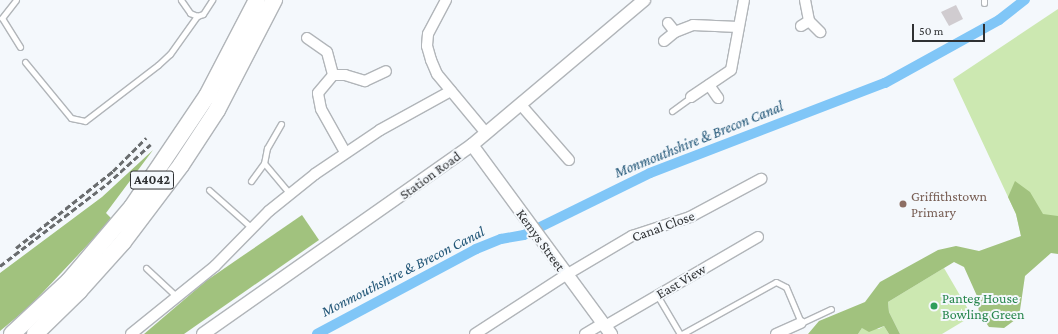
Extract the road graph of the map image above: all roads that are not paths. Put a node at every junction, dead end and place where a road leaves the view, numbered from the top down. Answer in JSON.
{"nodes":[{"id":1,"x":16,"y":0,"type":"edge"},
{"id":2,"x":182,"y":0,"type":"edge"},
{"id":3,"x":212,"y":0,"type":"edge"},
{"id":4,"x":257,"y":0,"type":"edge"},
{"id":5,"x":274,"y":0,"type":"edge"},
{"id":6,"x":446,"y":0,"type":"edge"},
{"id":7,"x":644,"y":0,"type":"edge"},
{"id":8,"x":744,"y":0,"type":"edge"},
{"id":9,"x":805,"y":0,"type":"edge"},
{"id":10,"x":197,"y":16,"type":"junction"},
{"id":11,"x":668,"y":23,"type":"dead end"},
{"id":12,"x":738,"y":28,"type":"junction"},
{"id":13,"x":675,"y":32,"type":"junction"},
{"id":14,"x":820,"y":32,"type":"dead end"},
{"id":15,"x":307,"y":38,"type":"dead end"},
{"id":16,"x":664,"y":41,"type":"dead end"},
{"id":17,"x":20,"y":47,"type":"dead end"},
{"id":18,"x":25,"y":62,"type":"dead end"},
{"id":19,"x":386,"y":70,"type":"dead end"},
{"id":20,"x":333,"y":75,"type":"junction"},
{"id":21,"x":709,"y":85,"type":"junction"},
{"id":22,"x":451,"y":91,"type":"junction"},
{"id":23,"x":691,"y":97,"type":"joint"},
{"id":24,"x":718,"y":98,"type":"dead end"},
{"id":25,"x":521,"y":105,"type":"junction"},
{"id":26,"x":672,"y":112,"type":"dead end"},
{"id":27,"x":281,"y":124,"type":"dead end"},
{"id":28,"x":486,"y":133,"type":"junction"},
{"id":29,"x":472,"y":145,"type":"junction"},
{"id":30,"x":345,"y":152,"type":"junction"},
{"id":31,"x":569,"y":160,"type":"dead end"},
{"id":32,"x":264,"y":163,"type":"junction"},
{"id":33,"x":761,"y":179,"type":"dead end"},
{"id":34,"x":251,"y":181,"type":"dead end"},
{"id":35,"x":210,"y":190,"type":"dead end"},
{"id":36,"x":290,"y":194,"type":"junction"},
{"id":37,"x":252,"y":228,"type":"junction"},
{"id":38,"x":758,"y":237,"type":"dead end"},
{"id":39,"x":146,"y":268,"type":"dead end"},
{"id":40,"x":566,"y":275,"type":"junction"},
{"id":41,"x":657,"y":295,"type":"junction"},
{"id":42,"x":177,"y":297,"type":"junction"},
{"id":43,"x":831,"y":309,"type":"dead end"},
{"id":44,"x":801,"y":323,"type":"junction"},
{"id":45,"x":606,"y":327,"type":"edge"},
{"id":46,"x":12,"y":334,"type":"edge"},
{"id":47,"x":35,"y":334,"type":"edge"},
{"id":48,"x":131,"y":334,"type":"edge"},
{"id":49,"x":203,"y":334,"type":"edge"},
{"id":50,"x":475,"y":334,"type":"edge"},
{"id":51,"x":585,"y":334,"type":"edge"},
{"id":52,"x":681,"y":334,"type":"edge"},
{"id":53,"x":776,"y":334,"type":"edge"}],
"edges":[{"from":1,"to":17,"type":"lane"},
{"from":2,"to":10,"type":"lane"},
{"from":3,"to":10,"type":"lane"},
{"from":4,"to":46,"type":"highway","number":"A4042"},
{"from":5,"to":47,"type":"highway","number":"A4042"},
{"from":6,"to":22,"type":"street"},
{"from":7,"to":25,"type":"street","name":"Station Road"},
{"from":8,"to":12,"type":"street"},
{"from":9,"to":14,"type":"street"},
{"from":10,"to":18,"type":"lane"},
{"from":11,"to":13,"type":"street"},
{"from":12,"to":13,"type":"street"},
{"from":12,"to":21,"type":"street"},
{"from":13,"to":16,"type":"street"},
{"from":15,"to":20,"type":"street"},
{"from":19,"to":20,"type":"street"},
{"from":20,"to":30,"type":"street"},
{"from":21,"to":23,"type":"street"},
{"from":21,"to":24,"type":"street"},
{"from":22,"to":28,"type":"street"},
{"from":22,"to":30,"type":"street"},
{"from":23,"to":26,"type":"lane"},
{"from":25,"to":28,"type":"street","name":"Station Road"},
{"from":25,"to":31,"type":"street"},
{"from":27,"to":32,"type":"lane"},
{"from":28,"to":29,"type":"street","name":"Station Road"},
{"from":29,"to":40,"type":"street","name":"Kemys Street"},
{"from":29,"to":49,"type":"street","name":"Station Road"},
{"from":30,"to":36,"type":"street"},
{"from":32,"to":34,"type":"lane"},
{"from":32,"to":36,"type":"lane"},
{"from":33,"to":40,"type":"street","name":"Canal Close"},
{"from":35,"to":37,"type":"lane"},
{"from":36,"to":37,"type":"street"},
{"from":37,"to":42,"type":"street"},
{"from":38,"to":41,"type":"street","name":"East View"},
{"from":39,"to":42,"type":"lane"},
{"from":40,"to":45,"type":"street","name":"Kemys Street"},
{"from":40,"to":50,"type":"street","name":"Canal Close"},
{"from":41,"to":45,"type":"street","name":"East View"},
{"from":41,"to":52,"type":"lane"},
{"from":42,"to":48,"type":"street"},
{"from":43,"to":44,"type":"lane"},
{"from":44,"to":52,"type":"lane"},
{"from":44,"to":53,"type":"street"},
{"from":45,"to":51,"type":"street","name":"East View"}]}
